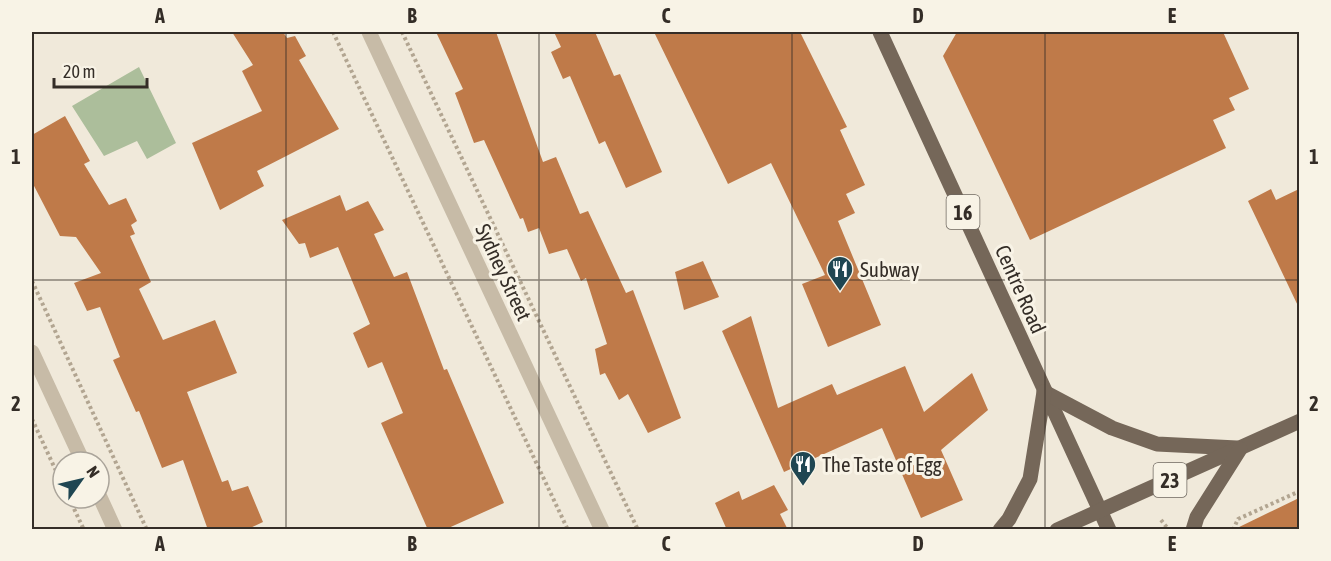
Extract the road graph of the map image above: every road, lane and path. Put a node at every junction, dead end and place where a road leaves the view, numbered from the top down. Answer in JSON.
{"nodes":[{"id":1,"x":333,"y":32,"type":"edge"},
{"id":2,"x":369,"y":32,"type":"edge"},
{"id":3,"x":402,"y":32,"type":"edge"},
{"id":4,"x":880,"y":32,"type":"edge"},
{"id":5,"x":32,"y":281,"type":"edge"},
{"id":6,"x":32,"y":352,"type":"edge"},
{"id":7,"x":1044,"y":392,"type":"junction"},
{"id":8,"x":32,"y":419,"type":"edge"},
{"id":9,"x":1299,"y":421,"type":"edge"},
{"id":10,"x":1240,"y":449,"type":"junction"},
{"id":11,"x":77,"y":450,"type":"edge"},
{"id":12,"x":51,"y":460,"type":"edge"},
{"id":13,"x":1299,"y":491,"type":"edge"},
{"id":14,"x":75,"y":510,"type":"edge"},
{"id":15,"x":106,"y":510,"type":"edge"},
{"id":16,"x":1100,"y":511,"type":"junction"},
{"id":17,"x":1161,"y":520,"type":"dead end"},
{"id":18,"x":84,"y":530,"type":"edge"},
{"id":19,"x":116,"y":530,"type":"edge"},
{"id":20,"x":147,"y":530,"type":"edge"},
{"id":21,"x":568,"y":530,"type":"edge"},
{"id":22,"x":602,"y":530,"type":"edge"},
{"id":23,"x":638,"y":530,"type":"edge"},
{"id":24,"x":1000,"y":530,"type":"edge"},
{"id":25,"x":1057,"y":530,"type":"edge"},
{"id":26,"x":1109,"y":530,"type":"edge"},
{"id":27,"x":1168,"y":530,"type":"edge"},
{"id":28,"x":1193,"y":530,"type":"edge"},
{"id":29,"x":1233,"y":530,"type":"edge"}],
"edges":[{"from":1,"to":21,"type":"path"},
{"from":2,"to":22,"type":"street","name":"Sydney Street"},
{"from":3,"to":23,"type":"path"},
{"from":4,"to":7,"type":"main road","name":"Centre Road","number":"16"},
{"from":5,"to":20,"type":"path"},
{"from":6,"to":11,"type":"street"},
{"from":7,"to":10,"type":"main road"},
{"from":7,"to":16,"type":"main road","name":"Centre Road","number":"16"},
{"from":7,"to":24,"type":"main road"},
{"from":8,"to":12,"type":"path"},
{"from":9,"to":10,"type":"main road","number":"23"},
{"from":10,"to":16,"type":"main road","number":"23"},
{"from":10,"to":28,"type":"main road"},
{"from":13,"to":29,"type":"path"},
{"from":14,"to":18,"type":"path"},
{"from":15,"to":19,"type":"street"},
{"from":16,"to":25,"type":"main road","number":"23"},
{"from":16,"to":26,"type":"main road","name":"Centre Road","number":"16"},
{"from":17,"to":27,"type":"path"}]}
